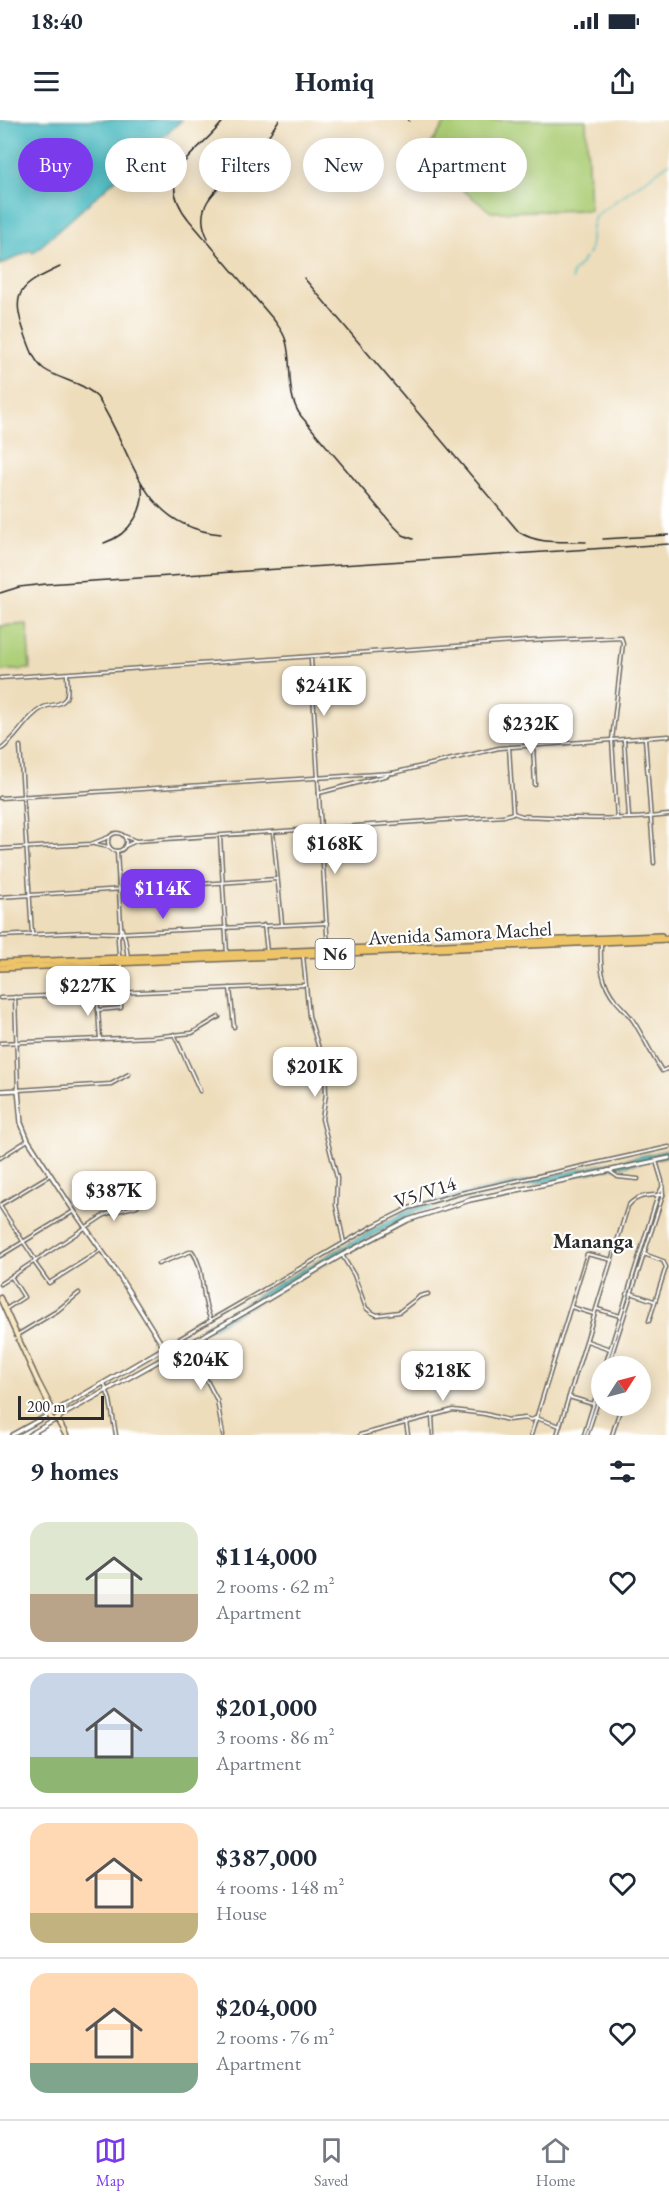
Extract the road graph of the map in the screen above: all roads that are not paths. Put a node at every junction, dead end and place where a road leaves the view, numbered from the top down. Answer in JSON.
{"nodes":[{"id":1,"x":311,"y":658,"type":"junction"},
{"id":2,"x":67,"y":674,"type":"junction"},
{"id":3,"x":0,"y":678,"type":"edge"},
{"id":4,"x":669,"y":736,"type":"edge"},
{"id":5,"x":645,"y":738,"type":"junction"},
{"id":6,"x":624,"y":740,"type":"junction"},
{"id":7,"x":612,"y":741,"type":"junction"},
{"id":8,"x":533,"y":745,"type":"junction"},
{"id":9,"x":20,"y":746,"type":"dead end"},
{"id":10,"x":509,"y":747,"type":"junction"},
{"id":11,"x":0,"y":750,"type":"edge"},
{"id":12,"x":393,"y":773,"type":"junction"},
{"id":13,"x":318,"y":777,"type":"junction"},
{"id":14,"x":535,"y":785,"type":"dead end"},
{"id":15,"x":319,"y":792,"type":"junction"},
{"id":16,"x":22,"y":796,"type":"junction"},
{"id":17,"x":0,"y":798,"type":"edge"},
{"id":18,"x":513,"y":813,"type":"junction"},
{"id":19,"x":669,"y":815,"type":"edge"},
{"id":20,"x":629,"y":817,"type":"junction"},
{"id":21,"x":617,"y":818,"type":"junction"},
{"id":22,"x":650,"y":818,"type":"junction"},
{"id":23,"x":321,"y":828,"type":"junction"},
{"id":24,"x":273,"y":832,"type":"junction"},
{"id":25,"x":124,"y":836,"type":"junction"},
{"id":26,"x":220,"y":836,"type":"junction"},
{"id":27,"x":109,"y":837,"type":"junction"},
{"id":28,"x":136,"y":841,"type":"junction"},
{"id":29,"x":91,"y":844,"type":"junction"},
{"id":30,"x":125,"y":846,"type":"junction"},
{"id":31,"x":25,"y":847,"type":"junction"},
{"id":32,"x":110,"y":848,"type":"junction"},
{"id":33,"x":0,"y":849,"type":"edge"},
{"id":34,"x":117,"y":851,"type":"junction"},
{"id":35,"x":654,"y":863,"type":"dead end"},
{"id":36,"x":277,"y":879,"type":"junction"},
{"id":37,"x":222,"y":883,"type":"junction"},
{"id":38,"x":118,"y":890,"type":"junction"},
{"id":39,"x":29,"y":896,"type":"junction"},
{"id":40,"x":0,"y":897,"type":"edge"},
{"id":41,"x":327,"y":923,"type":"junction"},
{"id":42,"x":282,"y":924,"type":"junction"},
{"id":43,"x":264,"y":925,"type":"junction"},
{"id":44,"x":121,"y":927,"type":"junction"},
{"id":45,"x":225,"y":927,"type":"junction"},
{"id":46,"x":119,"y":933,"type":"junction"},
{"id":47,"x":124,"y":933,"type":"junction"},
{"id":48,"x":32,"y":934,"type":"junction"},
{"id":49,"x":0,"y":936,"type":"edge"},
{"id":50,"x":669,"y":938,"type":"edge"},
{"id":51,"x":601,"y":940,"type":"junction"},
{"id":52,"x":328,"y":950,"type":"junction"},
{"id":53,"x":267,"y":952,"type":"junction"},
{"id":54,"x":302,"y":953,"type":"junction"},
{"id":55,"x":227,"y":954,"type":"junction"},
{"id":56,"x":128,"y":958,"type":"junction"},
{"id":57,"x":120,"y":960,"type":"junction"},
{"id":58,"x":104,"y":961,"type":"junction"},
{"id":59,"x":0,"y":963,"type":"edge"},
{"id":60,"x":0,"y":968,"type":"edge"},
{"id":61,"x":304,"y":985,"type":"junction"},
{"id":62,"x":230,"y":988,"type":"junction"},
{"id":63,"x":121,"y":993,"type":"junction"},
{"id":64,"x":97,"y":995,"type":"junction"},
{"id":65,"x":15,"y":997,"type":"junction"},
{"id":66,"x":0,"y":998,"type":"edge"},
{"id":67,"x":98,"y":1010,"type":"junction"},
{"id":68,"x":219,"y":1017,"type":"dead end"},
{"id":69,"x":234,"y":1027,"type":"dead end"},
{"id":70,"x":174,"y":1034,"type":"junction"},
{"id":71,"x":100,"y":1039,"type":"junction"},
{"id":72,"x":0,"y":1042,"type":"edge"},
{"id":73,"x":16,"y":1042,"type":"junction"},
{"id":74,"x":669,"y":1068,"type":"edge"},
{"id":75,"x":129,"y":1074,"type":"dead end"},
{"id":76,"x":18,"y":1090,"type":"junction"},
{"id":77,"x":0,"y":1091,"type":"edge"},
{"id":78,"x":200,"y":1091,"type":"dead end"},
{"id":79,"x":28,"y":1140,"type":"junction"},
{"id":80,"x":669,"y":1147,"type":"edge"},
{"id":81,"x":0,"y":1158,"type":"edge"},
{"id":82,"x":669,"y":1158,"type":"edge"},
{"id":83,"x":656,"y":1161,"type":"junction"},
{"id":84,"x":608,"y":1170,"type":"junction"},
{"id":85,"x":50,"y":1175,"type":"junction"},
{"id":86,"x":638,"y":1179,"type":"dead end"},
{"id":87,"x":663,"y":1186,"type":"junction"},
{"id":88,"x":658,"y":1195,"type":"junction"},
{"id":89,"x":663,"y":1195,"type":"junction"},
{"id":90,"x":0,"y":1206,"type":"edge"},
{"id":91,"x":137,"y":1206,"type":"dead end"},
{"id":92,"x":74,"y":1211,"type":"junction"},
{"id":93,"x":86,"y":1228,"type":"junction"},
{"id":94,"x":24,"y":1242,"type":"junction"},
{"id":95,"x":344,"y":1243,"type":"junction"},
{"id":96,"x":101,"y":1250,"type":"junction"},
{"id":97,"x":644,"y":1254,"type":"junction"},
{"id":98,"x":342,"y":1255,"type":"junction"},
{"id":99,"x":0,"y":1256,"type":"edge"},
{"id":100,"x":612,"y":1260,"type":"junction"},
{"id":101,"x":35,"y":1262,"type":"junction"},
{"id":102,"x":158,"y":1264,"type":"dead end"},
{"id":103,"x":12,"y":1277,"type":"junction"},
{"id":104,"x":0,"y":1284,"type":"edge"},
{"id":105,"x":79,"y":1293,"type":"dead end"},
{"id":106,"x":630,"y":1293,"type":"junction"},
{"id":107,"x":428,"y":1294,"type":"dead end"},
{"id":108,"x":0,"y":1298,"type":"edge"},
{"id":109,"x":655,"y":1301,"type":"junction"},
{"id":110,"x":571,"y":1307,"type":"junction"},
{"id":111,"x":6,"y":1309,"type":"junction"},
{"id":112,"x":597,"y":1309,"type":"junction"},
{"id":113,"x":595,"y":1315,"type":"junction"},
{"id":114,"x":622,"y":1317,"type":"junction"},
{"id":115,"x":211,"y":1320,"type":"junction"},
{"id":116,"x":649,"y":1321,"type":"dead end"},
{"id":117,"x":17,"y":1335,"type":"junction"},
{"id":118,"x":586,"y":1341,"type":"junction"},
{"id":119,"x":188,"y":1344,"type":"junction"},
{"id":120,"x":164,"y":1348,"type":"junction"},
{"id":121,"x":610,"y":1349,"type":"junction"},
{"id":122,"x":608,"y":1356,"type":"edge"},
{"id":123,"x":609,"y":1356,"type":"edge"},
{"id":124,"x":104,"y":1383,"type":"junction"},
{"id":125,"x":108,"y":1389,"type":"junction"},
{"id":126,"x":569,"y":1397,"type":"junction"},
{"id":127,"x":591,"y":1403,"type":"edge"},
{"id":128,"x":53,"y":1411,"type":"junction"},
{"id":129,"x":432,"y":1415,"type":"junction"},
{"id":130,"x":591,"y":1416,"type":"edge"},
{"id":131,"x":618,"y":1416,"type":"edge"},
{"id":132,"x":536,"y":1418,"type":"junction"},
{"id":133,"x":57,"y":1419,"type":"junction"},
{"id":134,"x":406,"y":1422,"type":"junction"},
{"id":135,"x":560,"y":1426,"type":"junction"},
{"id":136,"x":12,"y":1435,"type":"edge"},
{"id":137,"x":30,"y":1435,"type":"edge"},
{"id":138,"x":66,"y":1435,"type":"edge"},
{"id":139,"x":116,"y":1435,"type":"edge"},
{"id":140,"x":223,"y":1435,"type":"edge"},
{"id":141,"x":360,"y":1435,"type":"edge"},
{"id":142,"x":408,"y":1435,"type":"edge"},
{"id":143,"x":433,"y":1435,"type":"edge"},
{"id":144,"x":531,"y":1435,"type":"edge"},
{"id":145,"x":558,"y":1435,"type":"edge"},
{"id":146,"x":586,"y":1435,"type":"edge"},
{"id":147,"x":612,"y":1435,"type":"edge"}],
"edges":[{"from":1,"to":2,"type":"street"},
{"from":1,"to":7,"type":"street"},
{"from":1,"to":13,"type":"street"},
{"from":2,"to":3,"type":"street"},
{"from":2,"to":11,"type":"street"},
{"from":4,"to":5,"type":"street"},
{"from":5,"to":6,"type":"street"},
{"from":5,"to":22,"type":"street"},
{"from":6,"to":7,"type":"street"},
{"from":6,"to":20,"type":"street"},
{"from":7,"to":8,"type":"street"},
{"from":7,"to":21,"type":"street"},
{"from":8,"to":10,"type":"street"},
{"from":8,"to":14,"type":"street"},
{"from":9,"to":16,"type":"street"},
{"from":10,"to":12,"type":"street"},
{"from":10,"to":18,"type":"street"},
{"from":12,"to":13,"type":"street"},
{"from":12,"to":15,"type":"street"},
{"from":13,"to":15,"type":"street"},
{"from":13,"to":16,"type":"street"},
{"from":15,"to":23,"type":"street"},
{"from":16,"to":17,"type":"street"},
{"from":16,"to":31,"type":"street"},
{"from":18,"to":21,"type":"street"},
{"from":18,"to":23,"type":"street"},
{"from":19,"to":22,"type":"street"},
{"from":20,"to":21,"type":"street"},
{"from":20,"to":22,"type":"street"},
{"from":22,"to":35,"type":"street"},
{"from":23,"to":24,"type":"street"},
{"from":23,"to":41,"type":"street"},
{"from":24,"to":26,"type":"street"},
{"from":24,"to":36,"type":"street"},
{"from":25,"to":27,"type":"street"},
{"from":25,"to":28,"type":"street"},
{"from":25,"to":30,"type":"street"},
{"from":26,"to":28,"type":"street"},
{"from":26,"to":37,"type":"street"},
{"from":27,"to":29,"type":"street"},
{"from":27,"to":32,"type":"street"},
{"from":28,"to":30,"type":"street"},
{"from":29,"to":31,"type":"street"},
{"from":29,"to":32,"type":"street"},
{"from":30,"to":34,"type":"street"},
{"from":31,"to":33,"type":"street"},
{"from":31,"to":39,"type":"street"},
{"from":32,"to":34,"type":"street"},
{"from":34,"to":38,"type":"street"},
{"from":36,"to":37,"type":"street"},
{"from":36,"to":42,"type":"street"},
{"from":37,"to":38,"type":"street"},
{"from":37,"to":45,"type":"street"},
{"from":38,"to":39,"type":"street"},
{"from":38,"to":44,"type":"street"},
{"from":39,"to":40,"type":"street"},
{"from":39,"to":48,"type":"street"},
{"from":41,"to":42,"type":"street"},
{"from":41,"to":52,"type":"street"},
{"from":42,"to":43,"type":"street"},
{"from":43,"to":45,"type":"street"},
{"from":43,"to":53,"type":"street"},
{"from":44,"to":46,"type":"street"},
{"from":44,"to":47,"type":"street"},
{"from":45,"to":47,"type":"street"},
{"from":45,"to":55,"type":"street"},
{"from":46,"to":47,"type":"street"},
{"from":46,"to":48,"type":"street"},
{"from":46,"to":57,"type":"street"},
{"from":47,"to":56,"type":"street"},
{"from":48,"to":49,"type":"street"},
{"from":50,"to":51,"type":"highway","name":"Avenida Samora Machel","number":"N6"},
{"from":51,"to":52,"type":"highway","name":"Avenida Samora Machel","number":"N6"},
{"from":51,"to":54,"type":"highway","name":"Avenida Samora Machel","number":"N6"},
{"from":51,"to":74,"type":"street"},
{"from":52,"to":54,"type":"highway","name":"Avenida Samora Machel","number":"N6"},
{"from":53,"to":54,"type":"highway","name":"Avenida Samora Machel","number":"N6"},
{"from":53,"to":55,"type":"highway","name":"Avenida Samora Machel","number":"N6"},
{"from":54,"to":57,"type":"highway","name":"Avenida Samora Machel","number":"N6"},
{"from":54,"to":61,"type":"street"},
{"from":55,"to":56,"type":"highway","name":"Avenida Samora Machel","number":"N6"},
{"from":56,"to":57,"type":"highway","name":"Avenida Samora Machel","number":"N6"},
{"from":57,"to":58,"type":"highway","name":"Avenida Samora Machel","number":"N6"},
{"from":57,"to":63,"type":"street"},
{"from":58,"to":59,"type":"highway","name":"Avenida Samora Machel","number":"N6"},
{"from":58,"to":60,"type":"highway","name":"Avenida Samora Machel","number":"N6"},
{"from":61,"to":62,"type":"street"},
{"from":61,"to":95,"type":"street"},
{"from":62,"to":63,"type":"street"},
{"from":62,"to":69,"type":"street"},
{"from":63,"to":64,"type":"street"},
{"from":63,"to":67,"type":"street"},
{"from":64,"to":65,"type":"street"},
{"from":64,"to":67,"type":"street"},
{"from":65,"to":66,"type":"street"},
{"from":65,"to":73,"type":"street"},
{"from":67,"to":71,"type":"street"},
{"from":68,"to":70,"type":"street"},
{"from":70,"to":71,"type":"street"},
{"from":70,"to":78,"type":"street"},
{"from":71,"to":73,"type":"street"},
{"from":72,"to":73,"type":"street"},
{"from":73,"to":76,"type":"street"},
{"from":75,"to":76,"type":"street"},
{"from":76,"to":77,"type":"street"},
{"from":76,"to":79,"type":"street"},
{"from":79,"to":81,"type":"street"},
{"from":79,"to":85,"type":"street"},
{"from":80,"to":95,"type":"street","name":"V5/V14"},
{"from":82,"to":83,"type":"street"},
{"from":83,"to":84,"type":"street"},
{"from":83,"to":87,"type":"street"},
{"from":84,"to":86,"type":"street"},
{"from":84,"to":98,"type":"street"},
{"from":85,"to":90,"type":"street"},
{"from":85,"to":92,"type":"street"},
{"from":87,"to":88,"type":"street"},
{"from":87,"to":89,"type":"street"},
{"from":88,"to":89,"type":"street"},
{"from":88,"to":100,"type":"street"},
{"from":88,"to":106,"type":"street"},
{"from":89,"to":97,"type":"street"},
{"from":90,"to":94,"type":"street"},
{"from":91,"to":93,"type":"street"},
{"from":92,"to":93,"type":"street"},
{"from":92,"to":94,"type":"street"},
{"from":93,"to":96,"type":"street"},
{"from":93,"to":101,"type":"street"},
{"from":94,"to":99,"type":"street"},
{"from":94,"to":101,"type":"street"},
{"from":95,"to":115,"type":"street","name":"V5/V14"},
{"from":96,"to":101,"type":"street"},
{"from":96,"to":120,"type":"street"},
{"from":97,"to":106,"type":"street"},
{"from":97,"to":109,"type":"street"},
{"from":98,"to":107,"type":"street"},
{"from":98,"to":119,"type":"street"},
{"from":100,"to":110,"type":"street"},
{"from":100,"to":112,"type":"street"},
{"from":101,"to":103,"type":"street"},
{"from":102,"to":115,"type":"street"},
{"from":103,"to":104,"type":"street"},
{"from":103,"to":111,"type":"street"},
{"from":105,"to":117,"type":"street"},
{"from":106,"to":109,"type":"street"},
{"from":106,"to":114,"type":"street"},
{"from":108,"to":111,"type":"main road"},
{"from":109,"to":116,"type":"street"},
{"from":110,"to":113,"type":"street"},
{"from":110,"to":132,"type":"street"},
{"from":111,"to":117,"type":"main road"},
{"from":112,"to":113,"type":"street"},
{"from":112,"to":114,"type":"street"},
{"from":113,"to":118,"type":"street"},
{"from":114,"to":121,"type":"street"},
{"from":114,"to":123,"type":"street"},
{"from":115,"to":120,"type":"street","name":"V5/V14"},
{"from":117,"to":128,"type":"main road"},
{"from":118,"to":121,"type":"street"},
{"from":118,"to":126,"type":"street"},
{"from":119,"to":125,"type":"street"},
{"from":119,"to":140,"type":"street"},
{"from":120,"to":124,"type":"street"},
{"from":121,"to":122,"type":"street"},
{"from":124,"to":125,"type":"street"},
{"from":124,"to":128,"type":"street"},
{"from":125,"to":133,"type":"street"},
{"from":125,"to":139,"type":"street"},
{"from":126,"to":127,"type":"street"},
{"from":126,"to":135,"type":"street"},
{"from":128,"to":133,"type":"main road"},
{"from":128,"to":133,"type":"main road"},
{"from":128,"to":136,"type":"street"},
{"from":129,"to":132,"type":"street"},
{"from":129,"to":134,"type":"street"},
{"from":129,"to":143,"type":"street"},
{"from":130,"to":146,"type":"street"},
{"from":131,"to":147,"type":"street"},
{"from":132,"to":135,"type":"street"},
{"from":132,"to":144,"type":"street"},
{"from":133,"to":137,"type":"street"},
{"from":133,"to":138,"type":"main road"},
{"from":134,"to":141,"type":"street"},
{"from":134,"to":142,"type":"street"},
{"from":135,"to":145,"type":"street"}]}
